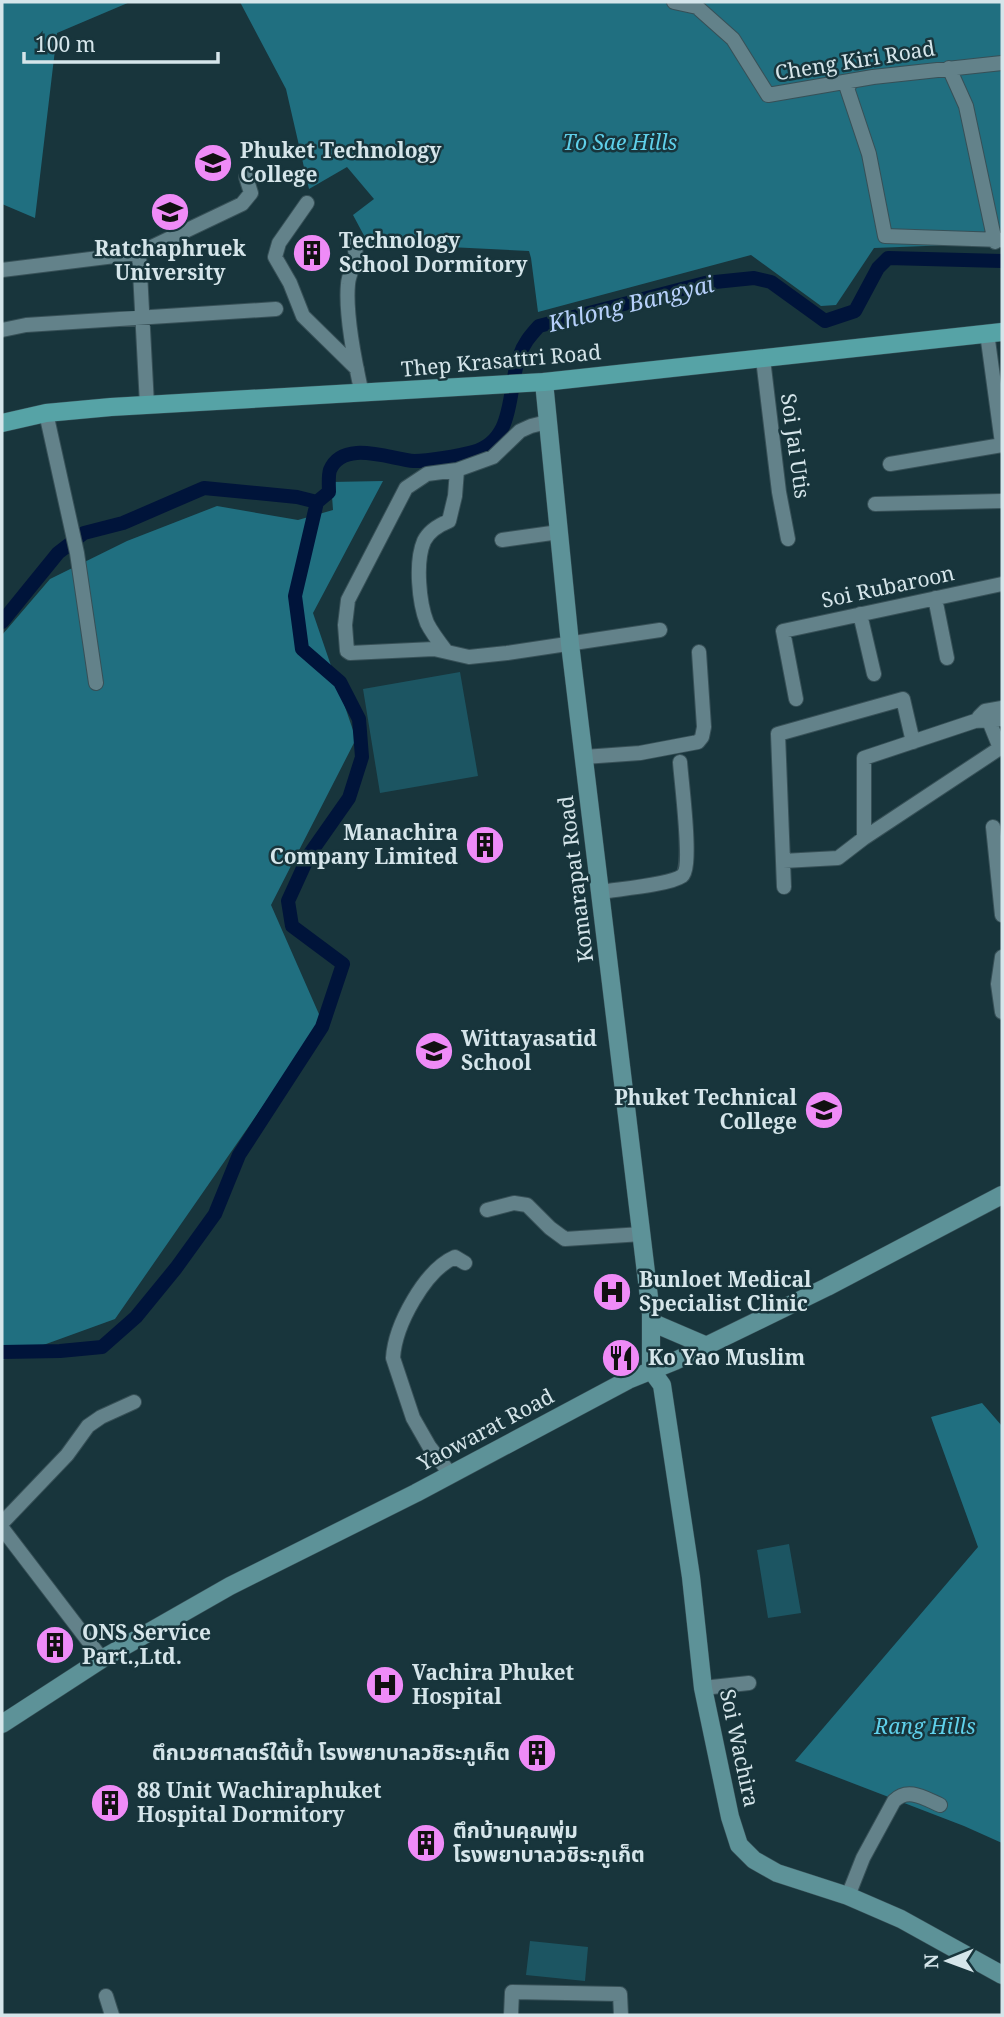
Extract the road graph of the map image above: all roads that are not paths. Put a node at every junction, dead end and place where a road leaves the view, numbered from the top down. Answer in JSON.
{"nodes":[{"id":1,"x":674,"y":2,"type":"edge"},
{"id":2,"x":1002,"y":63,"type":"edge"},
{"id":3,"x":948,"y":68,"type":"junction"},
{"id":4,"x":852,"y":81,"type":"junction"},
{"id":5,"x":246,"y":177,"type":"dead end"},
{"id":6,"x":307,"y":202,"type":"dead end"},
{"id":7,"x":999,"y":241,"type":"edge"},
{"id":8,"x":351,"y":242,"type":"dead end"},
{"id":9,"x":139,"y":253,"type":"junction"},
{"id":10,"x":2,"y":270,"type":"edge"},
{"id":11,"x":276,"y":309,"type":"dead end"},
{"id":12,"x":141,"y":317,"type":"junction"},
{"id":13,"x":2,"y":330,"type":"edge"},
{"id":14,"x":995,"y":332,"type":"edge"},
{"id":15,"x":763,"y":359,"type":"junction"},
{"id":16,"x":356,"y":369,"type":"junction"},
{"id":17,"x":544,"y":382,"type":"junction"},
{"id":18,"x":362,"y":394,"type":"junction"},
{"id":19,"x":147,"y":405,"type":"junction"},
{"id":20,"x":46,"y":413,"type":"junction"},
{"id":21,"x":547,"y":422,"type":"junction"},
{"id":22,"x":2,"y":423,"type":"edge"},
{"id":23,"x":1002,"y":444,"type":"edge"},
{"id":24,"x":890,"y":464,"type":"dead end"},
{"id":25,"x":457,"y":470,"type":"junction"},
{"id":26,"x":1002,"y":501,"type":"edge"},
{"id":27,"x":875,"y":503,"type":"dead end"},
{"id":28,"x":559,"y":531,"type":"junction"},
{"id":29,"x":788,"y":539,"type":"dead end"},
{"id":30,"x":502,"y":540,"type":"dead end"},
{"id":31,"x":1002,"y":584,"type":"edge"},
{"id":32,"x":935,"y":598,"type":"junction"},
{"id":33,"x":860,"y":614,"type":"junction"},
{"id":34,"x":660,"y":631,"type":"dead end"},
{"id":35,"x":570,"y":644,"type":"junction"},
{"id":36,"x":446,"y":651,"type":"junction"},
{"id":37,"x":699,"y":652,"type":"dead end"},
{"id":38,"x":947,"y":658,"type":"dead end"},
{"id":39,"x":874,"y":674,"type":"dead end"},
{"id":40,"x":96,"y":684,"type":"dead end"},
{"id":41,"x":796,"y":699,"type":"dead end"},
{"id":42,"x":1002,"y":708,"type":"edge"},
{"id":43,"x":988,"y":718,"type":"edge"},
{"id":44,"x":913,"y":742,"type":"junction"},
{"id":45,"x":584,"y":757,"type":"junction"},
{"id":46,"x":680,"y":762,"type":"dead end"},
{"id":47,"x":993,"y":827,"type":"dead end"},
{"id":48,"x":864,"y":838,"type":"junction"},
{"id":49,"x":783,"y":861,"type":"junction"},
{"id":50,"x":784,"y":887,"type":"dead end"},
{"id":51,"x":601,"y":892,"type":"junction"},
{"id":52,"x":1002,"y":915,"type":"edge"},
{"id":53,"x":1002,"y":957,"type":"edge"},
{"id":54,"x":1002,"y":1012,"type":"edge"},
{"id":55,"x":1002,"y":1195,"type":"edge"},
{"id":56,"x":487,"y":1210,"type":"dead end"},
{"id":57,"x":642,"y":1234,"type":"junction"},
{"id":58,"x":465,"y":1263,"type":"dead end"},
{"id":59,"x":651,"y":1322,"type":"junction"},
{"id":60,"x":707,"y":1346,"type":"junction"},
{"id":61,"x":651,"y":1370,"type":"junction"},
{"id":62,"x":134,"y":1402,"type":"dead end"},
{"id":63,"x":451,"y":1475,"type":"junction"},
{"id":64,"x":2,"y":1526,"type":"edge"},
{"id":65,"x":102,"y":1659,"type":"junction"},
{"id":66,"x":749,"y":1683,"type":"dead end"},
{"id":67,"x":702,"y":1688,"type":"junction"},
{"id":68,"x":2,"y":1724,"type":"edge"},
{"id":69,"x":940,"y":1805,"type":"dead end"},
{"id":70,"x":848,"y":1896,"type":"junction"},
{"id":71,"x":1002,"y":1975,"type":"edge"},
{"id":72,"x":106,"y":1996,"type":"dead end"},
{"id":73,"x":113,"y":2015,"type":"edge"},
{"id":74,"x":511,"y":2015,"type":"edge"},
{"id":75,"x":621,"y":2015,"type":"edge"}],
"edges":[{"from":1,"to":4,"type":"street","name":"Cheng Kiri Road"},
{"from":2,"to":3,"type":"street","name":"Cheng Kiri Road"},
{"from":3,"to":4,"type":"street","name":"Cheng Kiri Road"},
{"from":3,"to":7,"type":"street"},
{"from":4,"to":7,"type":"street"},
{"from":5,"to":9,"type":"street"},
{"from":6,"to":16,"type":"street"},
{"from":8,"to":16,"type":"street"},
{"from":9,"to":10,"type":"street"},
{"from":9,"to":12,"type":"street"},
{"from":11,"to":12,"type":"street"},
{"from":12,"to":13,"type":"street"},
{"from":12,"to":19,"type":"street"},
{"from":14,"to":15,"type":"main road","name":"Thep Krasattri Road"},
{"from":14,"to":23,"type":"street"},
{"from":15,"to":17,"type":"main road","name":"Thep Krasattri Road"},
{"from":15,"to":29,"type":"street","name":"Soi Jai Utis"},
{"from":16,"to":18,"type":"street"},
{"from":17,"to":18,"type":"main road","name":"Thep Krasattri Road"},
{"from":17,"to":21,"type":"street","name":"Komarapat Road"},
{"from":18,"to":19,"type":"main road","name":"Thep Krasattri Road"},
{"from":19,"to":20,"type":"main road","name":"Thep Krasattri Road"},
{"from":20,"to":22,"type":"main road","name":"Thep Krasattri Road"},
{"from":20,"to":40,"type":"street"},
{"from":21,"to":25,"type":"street"},
{"from":21,"to":28,"type":"street","name":"Komarapat Road"},
{"from":23,"to":24,"type":"street"},
{"from":25,"to":36,"type":"street"},
{"from":25,"to":36,"type":"street"},
{"from":26,"to":27,"type":"street"},
{"from":28,"to":30,"type":"street"},
{"from":28,"to":35,"type":"street","name":"Komarapat Road"},
{"from":31,"to":32,"type":"street","name":"Soi Rubaroon"},
{"from":32,"to":33,"type":"street","name":"Soi Rubaroon"},
{"from":32,"to":38,"type":"street"},
{"from":33,"to":39,"type":"street"},
{"from":33,"to":41,"type":"street","name":"Soi Rubaroon"},
{"from":34,"to":35,"type":"street"},
{"from":35,"to":36,"type":"street"},
{"from":35,"to":45,"type":"street","name":"Komarapat Road"},
{"from":37,"to":45,"type":"street"},
{"from":42,"to":43,"type":"street"},
{"from":43,"to":44,"type":"street"},
{"from":43,"to":48,"type":"street"},
{"from":44,"to":48,"type":"street"},
{"from":44,"to":49,"type":"street"},
{"from":45,"to":51,"type":"street","name":"Komarapat Road"},
{"from":46,"to":51,"type":"street"},
{"from":47,"to":52,"type":"street"},
{"from":48,"to":49,"type":"street"},
{"from":49,"to":50,"type":"street"},
{"from":51,"to":57,"type":"street","name":"Komarapat Road"},
{"from":53,"to":54,"type":"street"},
{"from":55,"to":60,"type":"street","name":"Yaowarat Road"},
{"from":56,"to":57,"type":"street"},
{"from":57,"to":59,"type":"street","name":"Komarapat Road"},
{"from":58,"to":63,"type":"street"},
{"from":59,"to":60,"type":"street"},
{"from":59,"to":61,"type":"street","name":"Komarapat Road"},
{"from":60,"to":61,"type":"street","name":"Yaowarat Road"},
{"from":61,"to":63,"type":"street","name":"Yaowarat Road"},
{"from":61,"to":67,"type":"street","name":"Soi Wachira"},
{"from":62,"to":64,"type":"street"},
{"from":63,"to":65,"type":"street","name":"Yaowarat Road"},
{"from":64,"to":65,"type":"street"},
{"from":65,"to":68,"type":"street","name":"Yaowarat Road"},
{"from":66,"to":67,"type":"street"},
{"from":67,"to":70,"type":"street","name":"Soi Wachira"},
{"from":69,"to":70,"type":"street"},
{"from":70,"to":71,"type":"street","name":"Soi Wachira"},
{"from":72,"to":73,"type":"street"},
{"from":74,"to":75,"type":"street"}]}
